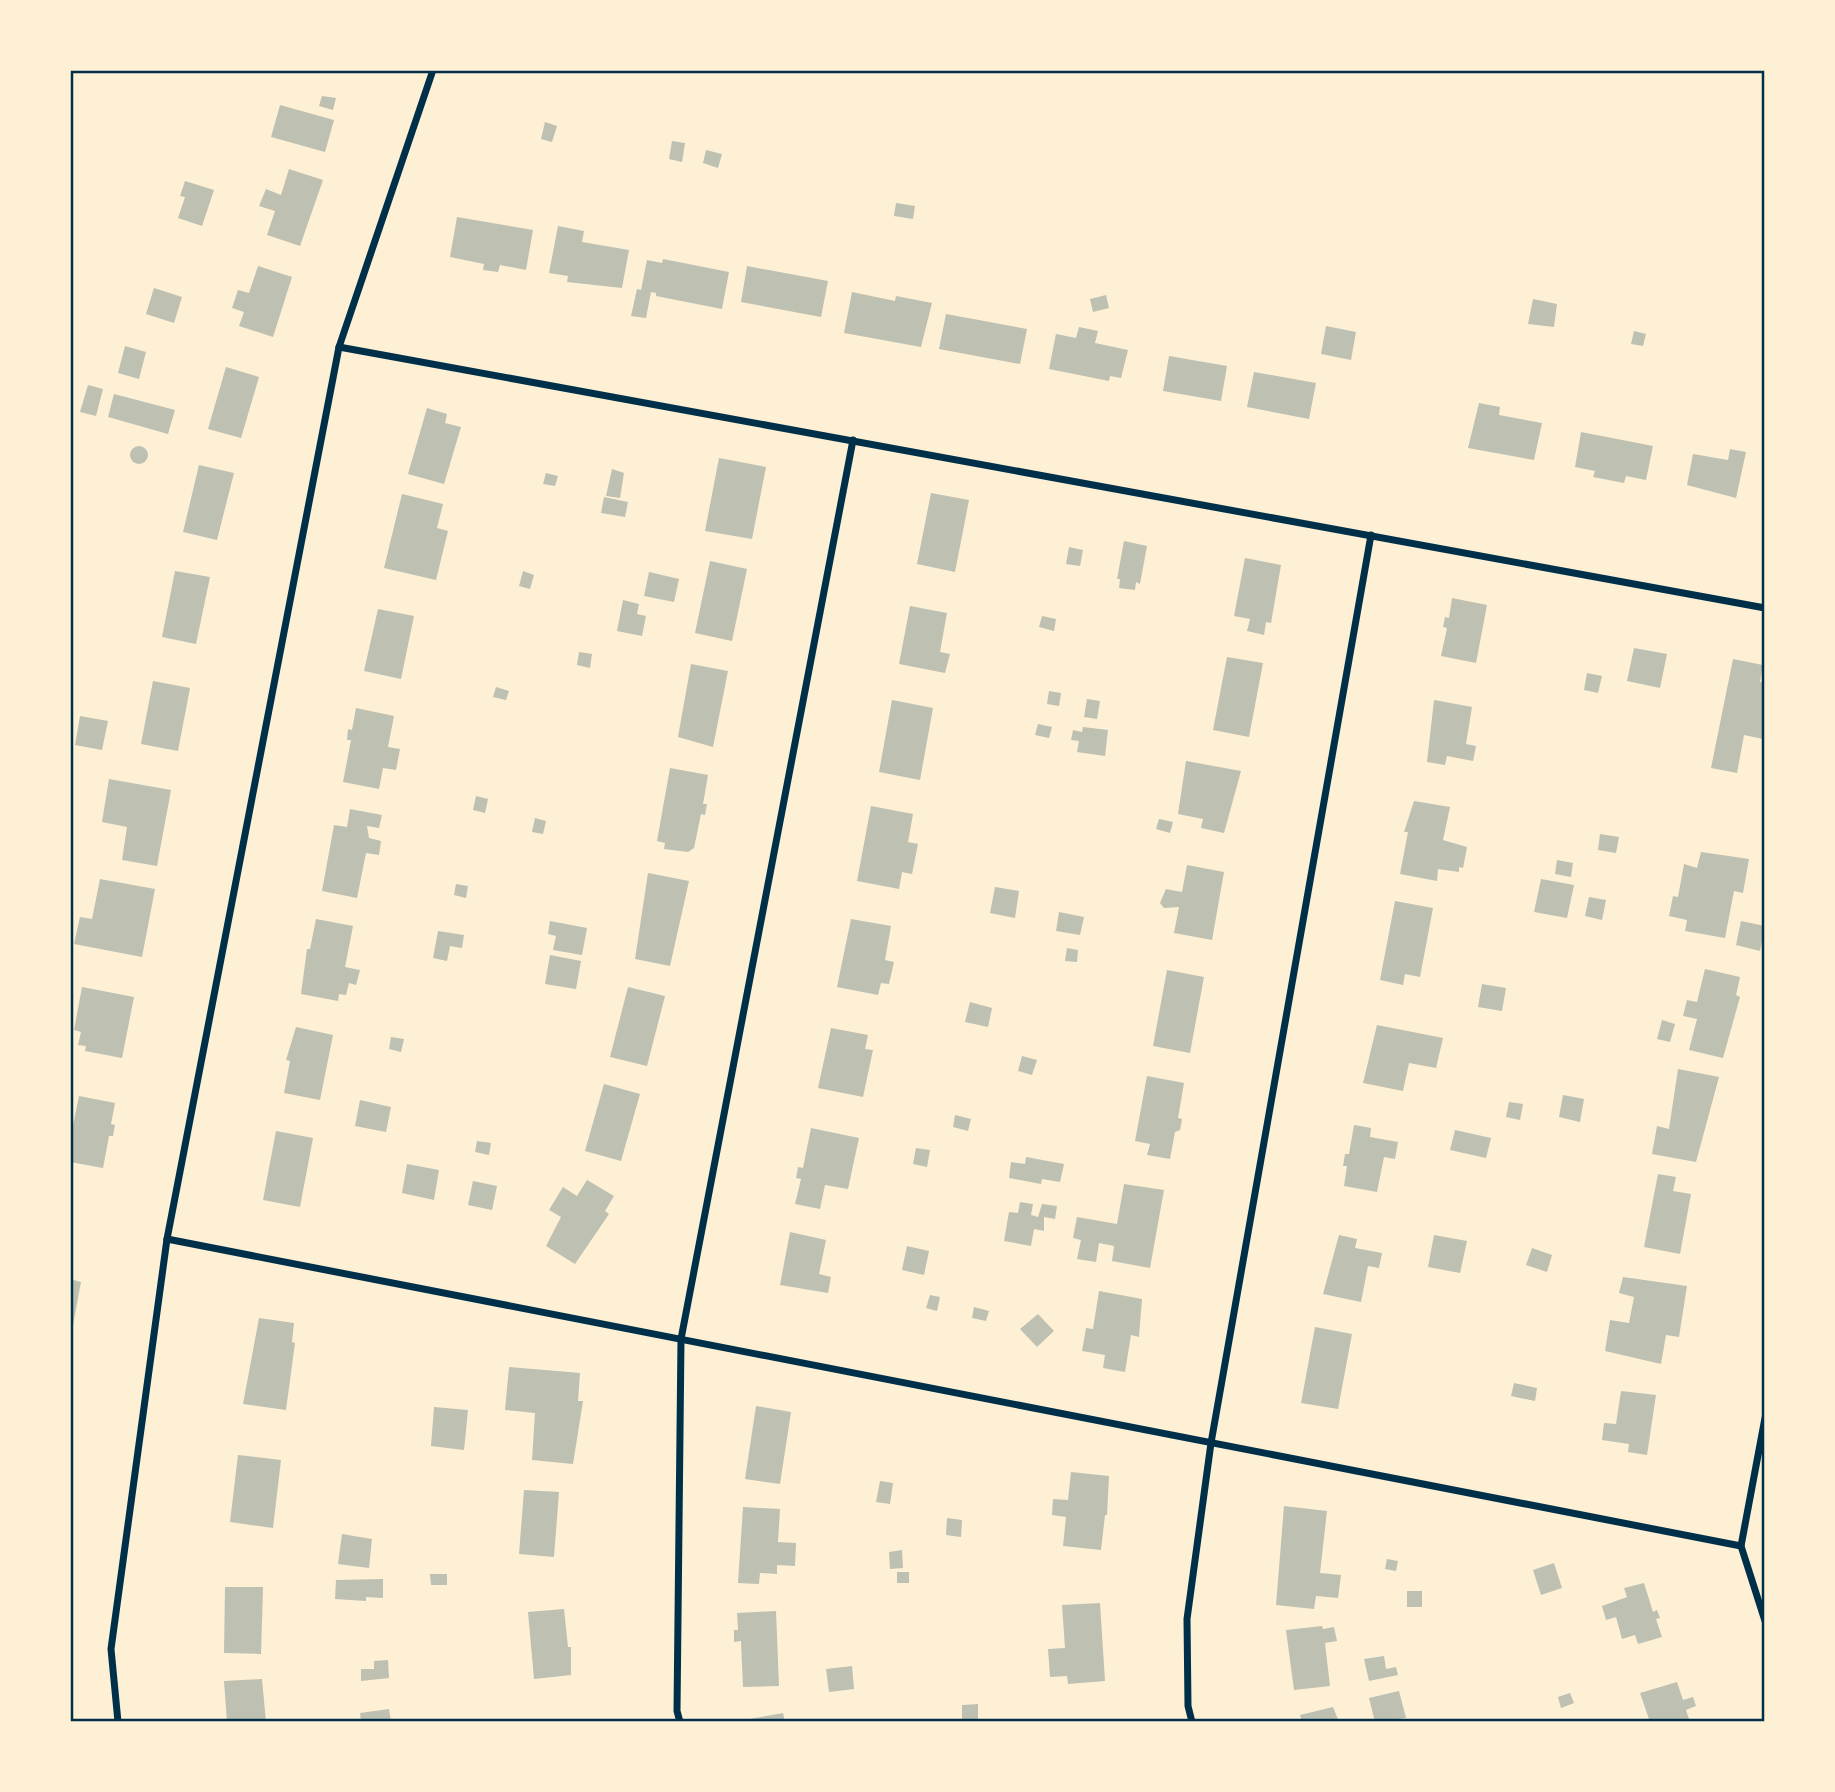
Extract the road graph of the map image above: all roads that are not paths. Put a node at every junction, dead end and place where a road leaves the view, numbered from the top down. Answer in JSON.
{"nodes":[{"id":1,"x":433,"y":70,"type":"edge"},
{"id":2,"x":339,"y":347,"type":"junction"},
{"id":3,"x":853,"y":440,"type":"junction"},
{"id":4,"x":1371,"y":535,"type":"junction"},
{"id":5,"x":1765,"y":608,"type":"edge"},
{"id":6,"x":167,"y":1239,"type":"junction"},
{"id":7,"x":681,"y":1339,"type":"junction"},
{"id":8,"x":1765,"y":1418,"type":"edge"},
{"id":9,"x":1211,"y":1443,"type":"junction"},
{"id":10,"x":1741,"y":1546,"type":"junction"},
{"id":11,"x":1765,"y":1621,"type":"edge"},
{"id":12,"x":118,"y":1722,"type":"edge"},
{"id":13,"x":680,"y":1722,"type":"edge"},
{"id":14,"x":1192,"y":1722,"type":"edge"}],
"edges":[{"from":1,"to":2,"type":"street"},
{"from":2,"to":3,"type":"street"},
{"from":2,"to":6,"type":"street"},
{"from":3,"to":4,"type":"street"},
{"from":3,"to":7,"type":"street"},
{"from":4,"to":5,"type":"street"},
{"from":4,"to":9,"type":"street"},
{"from":6,"to":7,"type":"street"},
{"from":6,"to":12,"type":"street"},
{"from":7,"to":9,"type":"street"},
{"from":7,"to":13,"type":"street"},
{"from":8,"to":10,"type":"street"},
{"from":9,"to":10,"type":"street"},
{"from":9,"to":14,"type":"street"},
{"from":10,"to":11,"type":"street"}]}
